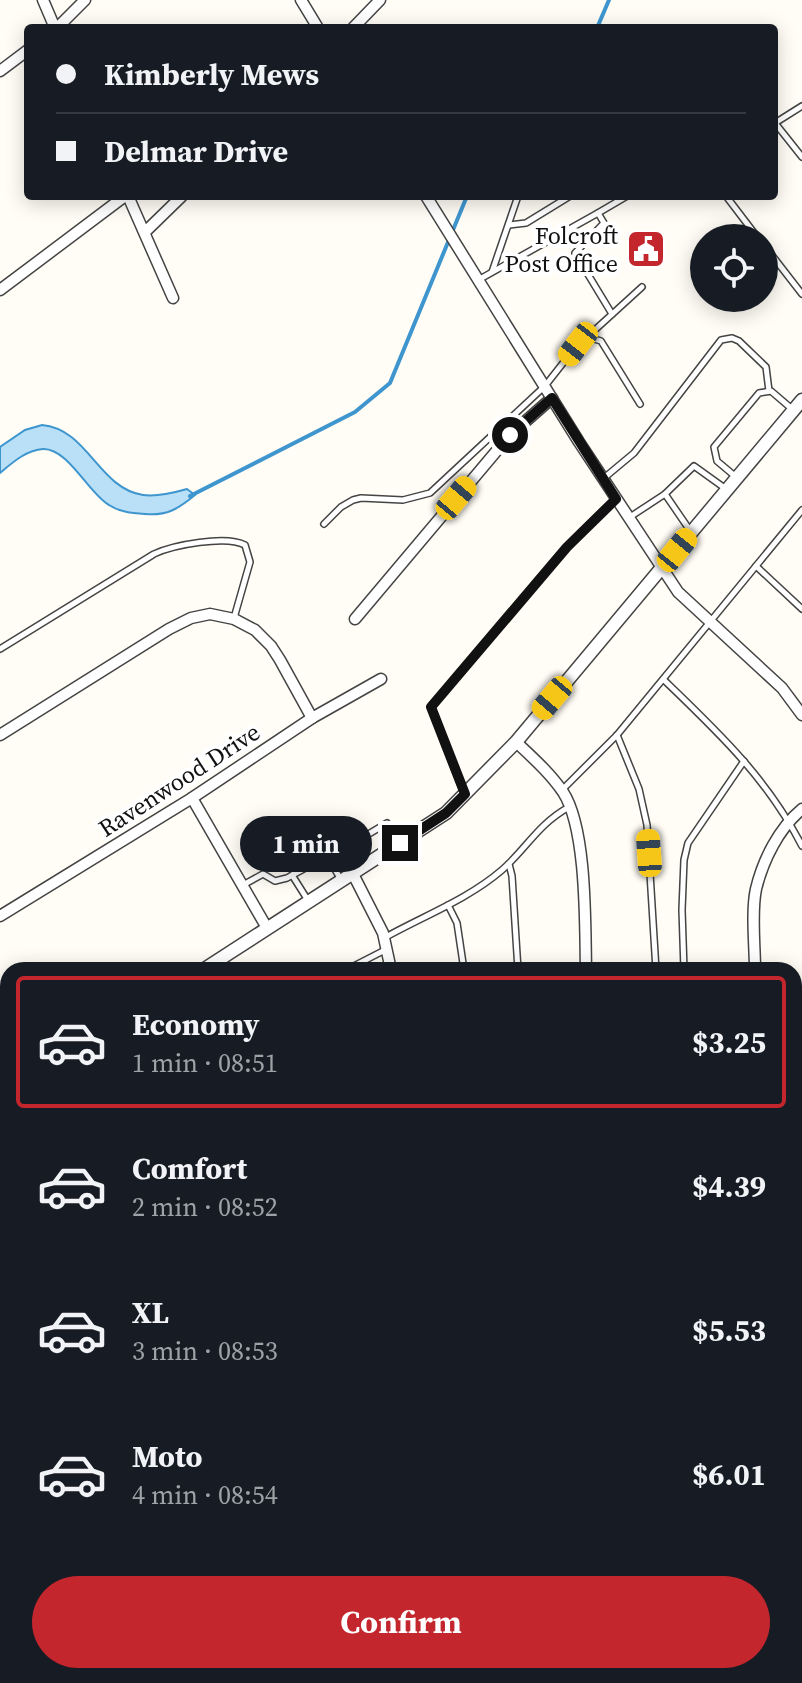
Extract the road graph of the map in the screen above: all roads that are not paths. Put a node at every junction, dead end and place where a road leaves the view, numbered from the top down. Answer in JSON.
{"nodes":[{"id":1,"x":43,"y":0,"type":"edge"},
{"id":2,"x":85,"y":0,"type":"edge"},
{"id":3,"x":301,"y":0,"type":"edge"},
{"id":4,"x":380,"y":0,"type":"edge"},
{"id":5,"x":54,"y":24,"type":"edge"},
{"id":6,"x":60,"y":24,"type":"edge"},
{"id":7,"x":316,"y":24,"type":"edge"},
{"id":8,"x":357,"y":24,"type":"edge"},
{"id":9,"x":24,"y":53,"type":"edge"},
{"id":10,"x":0,"y":71,"type":"edge"},
{"id":11,"x":802,"y":106,"type":"edge"},
{"id":12,"x":778,"y":121,"type":"edge"},
{"id":13,"x":778,"y":128,"type":"edge"},
{"id":14,"x":802,"y":157,"type":"edge"},
{"id":15,"x":122,"y":200,"type":"edge"},
{"id":16,"x":129,"y":200,"type":"edge"},
{"id":17,"x":178,"y":200,"type":"edge"},
{"id":18,"x":429,"y":200,"type":"edge"},
{"id":19,"x":517,"y":200,"type":"edge"},
{"id":20,"x":563,"y":200,"type":"edge"},
{"id":21,"x":620,"y":200,"type":"edge"},
{"id":22,"x":729,"y":200,"type":"edge"},
{"id":23,"x":598,"y":213,"type":"junction"},
{"id":24,"x":747,"y":224,"type":"edge"},
{"id":25,"x":509,"y":225,"type":"junction"},
{"id":26,"x":145,"y":232,"type":"junction"},
{"id":27,"x":778,"y":263,"type":"edge"},
{"id":28,"x":491,"y":272,"type":"junction"},
{"id":29,"x":479,"y":280,"type":"junction"},
{"id":30,"x":642,"y":287,"type":"dead end"},
{"id":31,"x":0,"y":290,"type":"edge"},
{"id":32,"x":802,"y":294,"type":"edge"},
{"id":33,"x":173,"y":298,"type":"dead end"},
{"id":34,"x":612,"y":314,"type":"junction"},
{"id":35,"x":586,"y":338,"type":"junction"},
{"id":36,"x":545,"y":386,"type":"junction"},
{"id":37,"x":769,"y":391,"type":"junction"},
{"id":38,"x":552,"y":398,"type":"junction"},
{"id":39,"x":640,"y":404,"type":"dead end"},
{"id":40,"x":799,"y":407,"type":"edge"},
{"id":41,"x":737,"y":478,"type":"junction"},
{"id":42,"x":603,"y":479,"type":"junction"},
{"id":43,"x":727,"y":490,"type":"junction"},
{"id":44,"x":665,"y":494,"type":"junction"},
{"id":45,"x":616,"y":499,"type":"junction"},
{"id":46,"x":802,"y":510,"type":"edge"},
{"id":47,"x":629,"y":518,"type":"junction"},
{"id":48,"x":324,"y":524,"type":"dead end"},
{"id":49,"x":691,"y":532,"type":"junction"},
{"id":50,"x":756,"y":566,"type":"junction"},
{"id":51,"x":662,"y":568,"type":"junction"},
{"id":52,"x":802,"y":609,"type":"edge"},
{"id":53,"x":234,"y":619,"type":"junction"},
{"id":54,"x":355,"y":619,"type":"dead end"},
{"id":55,"x":712,"y":621,"type":"junction"},
{"id":56,"x":0,"y":649,"type":"edge"},
{"id":57,"x":381,"y":679,"type":"dead end"},
{"id":58,"x":664,"y":680,"type":"junction"},
{"id":59,"x":802,"y":715,"type":"edge"},
{"id":60,"x":312,"y":718,"type":"junction"},
{"id":61,"x":0,"y":735,"type":"edge"},
{"id":62,"x":617,"y":735,"type":"junction"},
{"id":63,"x":516,"y":742,"type":"junction"},
{"id":64,"x":744,"y":761,"type":"junction"},
{"id":65,"x":562,"y":790,"type":"junction"},
{"id":66,"x":465,"y":794,"type":"junction"},
{"id":67,"x":192,"y":798,"type":"junction"},
{"id":68,"x":570,"y":806,"type":"junction"},
{"id":69,"x":802,"y":809,"type":"edge"},
{"id":70,"x":789,"y":822,"type":"junction"},
{"id":71,"x":400,"y":843,"type":"junction"},
{"id":72,"x":802,"y":846,"type":"edge"},
{"id":73,"x":508,"y":863,"type":"junction"},
{"id":74,"x":292,"y":875,"type":"junction"},
{"id":75,"x":352,"y":875,"type":"junction"},
{"id":76,"x":242,"y":886,"type":"junction"},
{"id":77,"x":309,"y":902,"type":"junction"},
{"id":78,"x":448,"y":905,"type":"junction"},
{"id":79,"x":0,"y":916,"type":"edge"},
{"id":80,"x":267,"y":928,"type":"junction"},
{"id":81,"x":386,"y":943,"type":"junction"},
{"id":82,"x":215,"y":962,"type":"edge"},
{"id":83,"x":358,"y":962,"type":"edge"},
{"id":84,"x":390,"y":962,"type":"edge"},
{"id":85,"x":463,"y":962,"type":"edge"},
{"id":86,"x":517,"y":962,"type":"edge"},
{"id":87,"x":586,"y":962,"type":"edge"},
{"id":88,"x":656,"y":962,"type":"edge"},
{"id":89,"x":684,"y":962,"type":"edge"},
{"id":90,"x":755,"y":962,"type":"edge"}],
"edges":[{"from":1,"to":5,"type":"street"},
{"from":2,"to":6,"type":"street"},
{"from":3,"to":7,"type":"street"},
{"from":4,"to":8,"type":"street"},
{"from":9,"to":10,"type":"street"},
{"from":11,"to":12,"type":"lane"},
{"from":13,"to":14,"type":"lane"},
{"from":15,"to":31,"type":"street"},
{"from":16,"to":26,"type":"street"},
{"from":17,"to":26,"type":"street"},
{"from":18,"to":29,"type":"street"},
{"from":19,"to":25,"type":"lane"},
{"from":20,"to":25,"type":"lane"},
{"from":21,"to":23,"type":"lane"},
{"from":22,"to":24,"type":"lane"},
{"from":23,"to":28,"type":"lane"},
{"from":23,"to":34,"type":"lane"},
{"from":25,"to":28,"type":"lane"},
{"from":26,"to":33,"type":"street"},
{"from":27,"to":32,"type":"lane"},
{"from":28,"to":29,"type":"lane"},
{"from":29,"to":36,"type":"street"},
{"from":30,"to":34,"type":"lane"},
{"from":34,"to":35,"type":"lane"},
{"from":35,"to":36,"type":"lane"},
{"from":35,"to":39,"type":"lane"},
{"from":36,"to":38,"type":"street"},
{"from":36,"to":48,"type":"lane"},
{"from":37,"to":40,"type":"lane"},
{"from":37,"to":41,"type":"lane"},
{"from":37,"to":42,"type":"lane"},
{"from":38,"to":42,"type":"street"},
{"from":38,"to":54,"type":"street"},
{"from":40,"to":41,"type":"street"},
{"from":41,"to":43,"type":"street"},
{"from":42,"to":45,"type":"street"},
{"from":43,"to":44,"type":"lane"},
{"from":43,"to":49,"type":"street"},
{"from":44,"to":47,"type":"lane"},
{"from":44,"to":49,"type":"lane"},
{"from":45,"to":47,"type":"street"},
{"from":45,"to":66,"type":"lane"},
{"from":46,"to":50,"type":"lane"},
{"from":47,"to":51,"type":"street"},
{"from":49,"to":51,"type":"street"},
{"from":50,"to":52,"type":"lane"},
{"from":50,"to":55,"type":"lane"},
{"from":51,"to":55,"type":"street"},
{"from":51,"to":63,"type":"street"},
{"from":53,"to":56,"type":"lane"},
{"from":53,"to":60,"type":"street"},
{"from":53,"to":61,"type":"street"},
{"from":55,"to":58,"type":"lane"},
{"from":55,"to":59,"type":"street"},
{"from":57,"to":60,"type":"street","name":"Ravenwood Drive"},
{"from":58,"to":62,"type":"lane"},
{"from":58,"to":64,"type":"lane"},
{"from":60,"to":67,"type":"street","name":"Ravenwood Drive"},
{"from":62,"to":65,"type":"lane"},
{"from":62,"to":88,"type":"lane"},
{"from":63,"to":65,"type":"street"},
{"from":63,"to":66,"type":"street"},
{"from":64,"to":70,"type":"lane"},
{"from":64,"to":89,"type":"lane"},
{"from":65,"to":68,"type":"street"},
{"from":66,"to":71,"type":"street"},
{"from":67,"to":76,"type":"street"},
{"from":67,"to":79,"type":"street","name":"Ravenwood Drive"},
{"from":68,"to":73,"type":"lane"},
{"from":68,"to":87,"type":"street"},
{"from":69,"to":70,"type":"street"},
{"from":70,"to":72,"type":"lane"},
{"from":70,"to":90,"type":"street"},
{"from":71,"to":75,"type":"street"},
{"from":71,"to":75,"type":"lane"},
{"from":73,"to":78,"type":"lane"},
{"from":73,"to":86,"type":"lane"},
{"from":74,"to":75,"type":"lane"},
{"from":74,"to":76,"type":"lane"},
{"from":74,"to":77,"type":"lane"},
{"from":75,"to":77,"type":"street"},
{"from":75,"to":81,"type":"street"},
{"from":76,"to":80,"type":"street"},
{"from":77,"to":80,"type":"street"},
{"from":78,"to":81,"type":"lane"},
{"from":78,"to":85,"type":"lane"},
{"from":80,"to":82,"type":"street"},
{"from":81,"to":83,"type":"lane"},
{"from":81,"to":84,"type":"street"}]}
